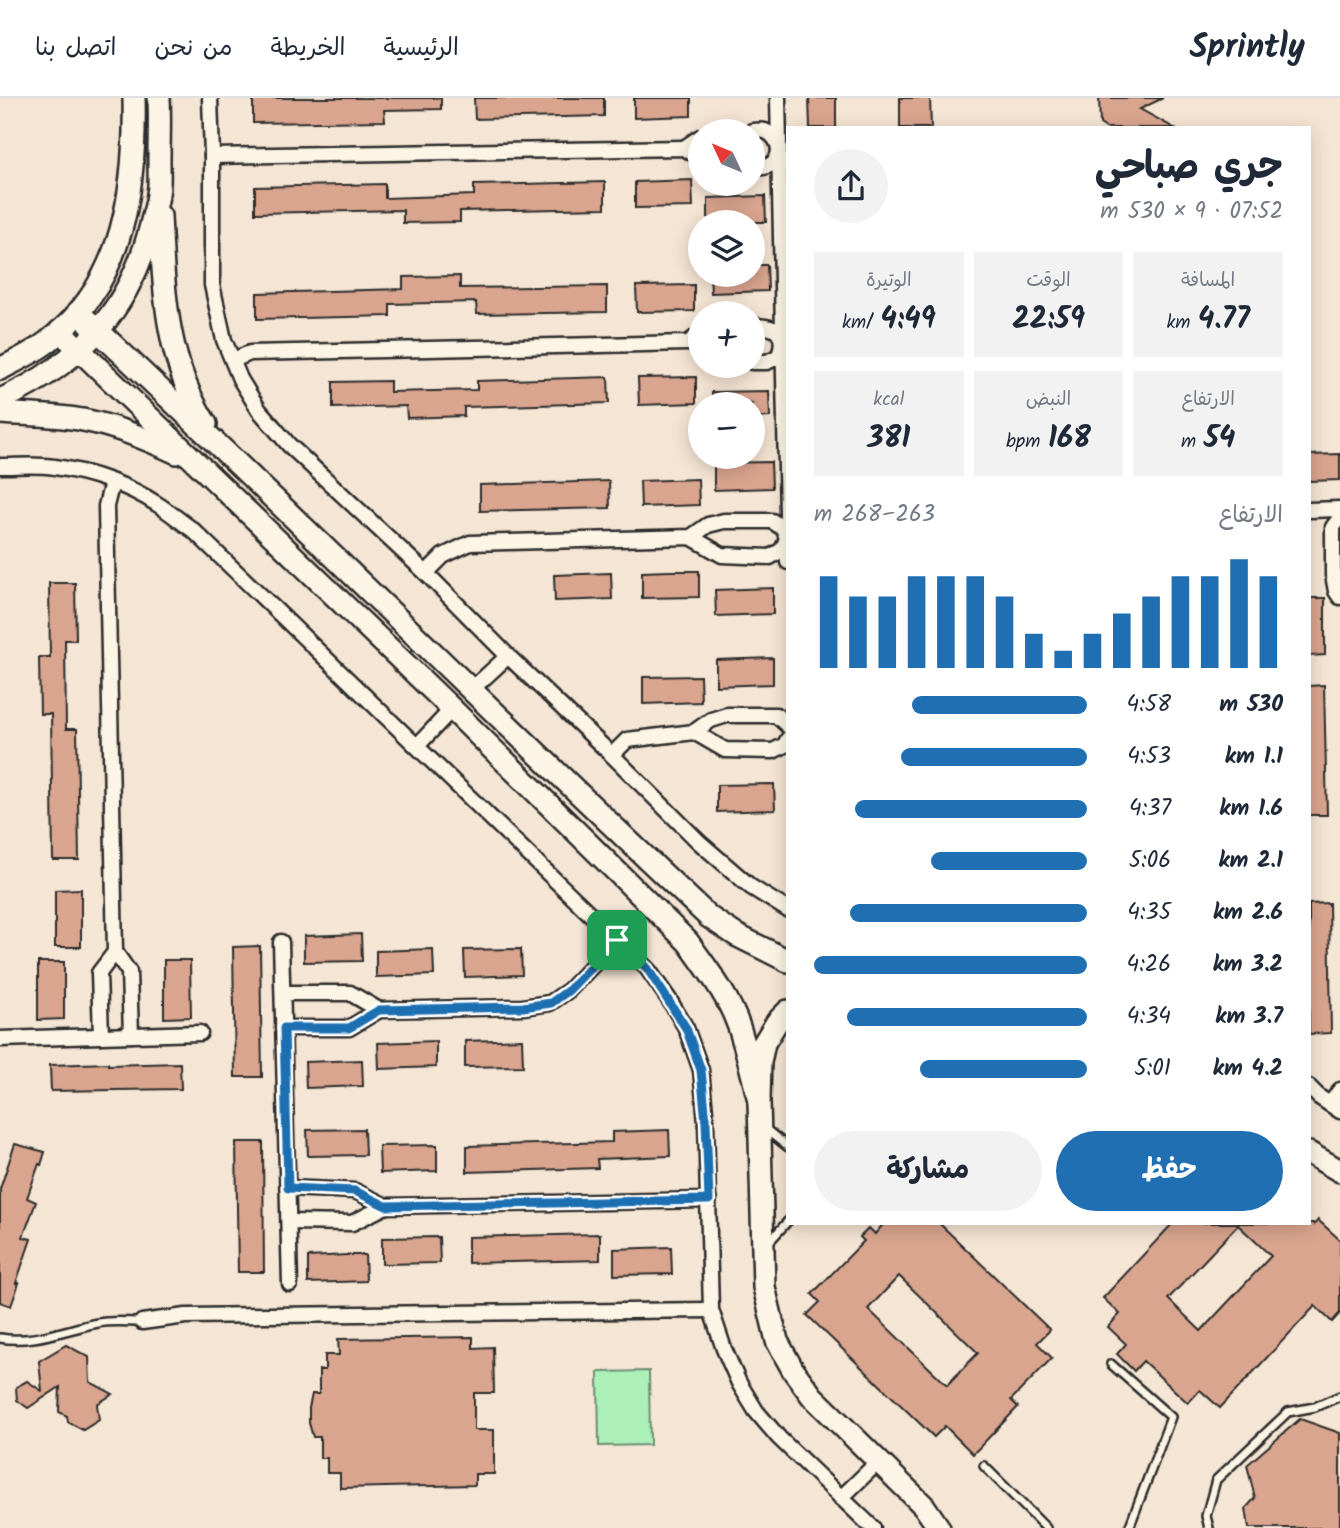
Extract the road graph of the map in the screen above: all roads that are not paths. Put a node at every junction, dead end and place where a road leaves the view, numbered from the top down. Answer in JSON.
{"nodes":[{"id":1,"x":134,"y":98,"type":"edge"},
{"id":2,"x":159,"y":98,"type":"edge"},
{"id":3,"x":209,"y":98,"type":"edge"},
{"id":4,"x":778,"y":98,"type":"edge"},
{"id":5,"x":765,"y":131,"type":"edge"},
{"id":6,"x":688,"y":145,"type":"edge"},
{"id":7,"x":684,"y":148,"type":"junction"},
{"id":8,"x":688,"y":150,"type":"edge"},
{"id":9,"x":779,"y":150,"type":"junction"},
{"id":10,"x":212,"y":156,"type":"junction"},
{"id":11,"x":765,"y":167,"type":"edge"},
{"id":12,"x":159,"y":194,"type":"junction"},
{"id":13,"x":78,"y":312,"type":"junction"},
{"id":14,"x":765,"y":326,"type":"edge"},
{"id":15,"x":60,"y":331,"type":"junction"},
{"id":16,"x":98,"y":331,"type":"junction"},
{"id":17,"x":688,"y":342,"type":"edge"},
{"id":18,"x":783,"y":342,"type":"junction"},
{"id":19,"x":80,"y":351,"type":"junction"},
{"id":20,"x":233,"y":360,"type":"junction"},
{"id":21,"x":765,"y":362,"type":"edge"},
{"id":22,"x":0,"y":369,"type":"edge"},
{"id":23,"x":0,"y":400,"type":"edge"},
{"id":24,"x":0,"y":414,"type":"edge"},
{"id":25,"x":192,"y":459,"type":"junction"},
{"id":26,"x":239,"y":464,"type":"junction"},
{"id":27,"x":0,"y":466,"type":"edge"},
{"id":28,"x":112,"y":482,"type":"junction"},
{"id":29,"x":786,"y":489,"type":"edge"},
{"id":30,"x":1340,"y":509,"type":"edge"},
{"id":31,"x":1311,"y":510,"type":"edge"},
{"id":32,"x":1340,"y":518,"type":"edge"},
{"id":33,"x":786,"y":535,"type":"edge"},
{"id":34,"x":691,"y":537,"type":"junction"},
{"id":35,"x":786,"y":540,"type":"edge"},
{"id":36,"x":426,"y":573,"type":"junction"},
{"id":37,"x":1340,"y":597,"type":"edge"},
{"id":38,"x":508,"y":656,"type":"junction"},
{"id":39,"x":471,"y":690,"type":"junction"},
{"id":40,"x":452,"y":709,"type":"junction"},
{"id":41,"x":786,"y":724,"type":"edge"},
{"id":42,"x":694,"y":732,"type":"junction"},
{"id":43,"x":786,"y":743,"type":"edge"},
{"id":44,"x":417,"y":746,"type":"junction"},
{"id":45,"x":612,"y":755,"type":"junction"},
{"id":46,"x":786,"y":909,"type":"edge"},
{"id":47,"x":617,"y":940,"type":"junction"},
{"id":48,"x":281,"y":942,"type":"dead end"},
{"id":49,"x":115,"y":952,"type":"junction"},
{"id":50,"x":786,"y":960,"type":"edge"},
{"id":51,"x":282,"y":993,"type":"junction"},
{"id":52,"x":379,"y":1010,"type":"junction"},
{"id":53,"x":786,"y":1013,"type":"edge"},
{"id":54,"x":284,"y":1028,"type":"junction"},
{"id":55,"x":200,"y":1034,"type":"dead end"},
{"id":56,"x":131,"y":1035,"type":"junction"},
{"id":57,"x":101,"y":1036,"type":"junction"},
{"id":58,"x":0,"y":1039,"type":"edge"},
{"id":59,"x":1311,"y":1089,"type":"edge"},
{"id":60,"x":1340,"y":1090,"type":"edge"},
{"id":61,"x":759,"y":1101,"type":"junction"},
{"id":62,"x":1335,"y":1108,"type":"edge"},
{"id":63,"x":760,"y":1124,"type":"junction"},
{"id":64,"x":786,"y":1145,"type":"edge"},
{"id":65,"x":1311,"y":1154,"type":"edge"},
{"id":66,"x":1340,"y":1171,"type":"edge"},
{"id":67,"x":288,"y":1188,"type":"junction"},
{"id":68,"x":709,"y":1200,"type":"junction"},
{"id":69,"x":386,"y":1206,"type":"junction"},
{"id":70,"x":289,"y":1222,"type":"junction"},
{"id":71,"x":786,"y":1223,"type":"edge"},
{"id":72,"x":763,"y":1249,"type":"junction"},
{"id":73,"x":290,"y":1284,"type":"dead end"},
{"id":74,"x":711,"y":1310,"type":"junction"},
{"id":75,"x":142,"y":1322,"type":"joint"},
{"id":76,"x":0,"y":1338,"type":"edge"},
{"id":77,"x":1111,"y":1364,"type":"dead end"},
{"id":78,"x":1340,"y":1396,"type":"edge"},
{"id":79,"x":879,"y":1461,"type":"junction"},
{"id":80,"x":984,"y":1466,"type":"dead end"},
{"id":81,"x":841,"y":1498,"type":"junction"},
{"id":82,"x":873,"y":1528,"type":"edge"},
{"id":83,"x":939,"y":1528,"type":"edge"},
{"id":84,"x":1046,"y":1528,"type":"edge"},
{"id":85,"x":1129,"y":1528,"type":"edge"},
{"id":86,"x":1209,"y":1528,"type":"edge"}],
"edges":[{"from":1,"to":13,"type":"main road"},
{"from":2,"to":12,"type":"main road"},
{"from":3,"to":10,"type":"street"},
{"from":4,"to":9,"type":"street"},
{"from":5,"to":9,"type":"street"},
{"from":6,"to":7,"type":"street"},
{"from":7,"to":8,"type":"street"},
{"from":7,"to":10,"type":"street"},
{"from":9,"to":11,"type":"street"},
{"from":9,"to":18,"type":"street"},
{"from":10,"to":20,"type":"street"},
{"from":12,"to":16,"type":"main road"},
{"from":12,"to":26,"type":"main road"},
{"from":13,"to":15,"type":"main road"},
{"from":13,"to":16,"type":"main road"},
{"from":14,"to":18,"type":"street"},
{"from":15,"to":19,"type":"main road"},
{"from":15,"to":22,"type":"main road"},
{"from":16,"to":19,"type":"main road"},
{"from":16,"to":26,"type":"main road"},
{"from":17,"to":20,"type":"street"},
{"from":18,"to":21,"type":"street"},
{"from":18,"to":29,"type":"street"},
{"from":19,"to":23,"type":"main road"},
{"from":19,"to":25,"type":"main road"},
{"from":20,"to":36,"type":"street"},
{"from":24,"to":25,"type":"main road"},
{"from":25,"to":40,"type":"main road"},
{"from":26,"to":39,"type":"main road"},
{"from":27,"to":28,"type":"street"},
{"from":28,"to":44,"type":"street"},
{"from":28,"to":49,"type":"street"},
{"from":30,"to":31,"type":"street"},
{"from":32,"to":37,"type":"street"},
{"from":33,"to":34,"type":"street"},
{"from":34,"to":35,"type":"street"},
{"from":34,"to":36,"type":"street"},
{"from":36,"to":38,"type":"street"},
{"from":38,"to":39,"type":"street"},
{"from":38,"to":45,"type":"street"},
{"from":39,"to":50,"type":"main road"},
{"from":40,"to":44,"type":"street"},
{"from":40,"to":61,"type":"main road"},
{"from":41,"to":42,"type":"street"},
{"from":42,"to":43,"type":"street"},
{"from":42,"to":45,"type":"street"},
{"from":44,"to":47,"type":"street"},
{"from":45,"to":46,"type":"street"},
{"from":47,"to":52,"type":"street"},
{"from":47,"to":68,"type":"street"},
{"from":48,"to":51,"type":"street"},
{"from":49,"to":56,"type":"street"},
{"from":49,"to":57,"type":"street"},
{"from":51,"to":52,"type":"street"},
{"from":51,"to":54,"type":"street"},
{"from":52,"to":54,"type":"street"},
{"from":53,"to":61,"type":"main road"},
{"from":54,"to":67,"type":"street"},
{"from":55,"to":56,"type":"street"},
{"from":56,"to":57,"type":"street"},
{"from":57,"to":58,"type":"street"},
{"from":59,"to":62,"type":"street"},
{"from":60,"to":62,"type":"street"},
{"from":61,"to":63,"type":"main road"},
{"from":63,"to":64,"type":"lane"},
{"from":63,"to":72,"type":"main road"},
{"from":65,"to":66,"type":"main road"},
{"from":67,"to":69,"type":"street"},
{"from":67,"to":70,"type":"street"},
{"from":68,"to":69,"type":"street"},
{"from":68,"to":74,"type":"street"},
{"from":69,"to":70,"type":"street"},
{"from":70,"to":73,"type":"street"},
{"from":71,"to":72,"type":"lane"},
{"from":72,"to":79,"type":"main road"},
{"from":74,"to":75,"type":"street"},
{"from":74,"to":81,"type":"street"},
{"from":75,"to":76,"type":"lane"},
{"from":77,"to":85,"type":"lane"},
{"from":78,"to":86,"type":"lane"},
{"from":79,"to":81,"type":"street"},
{"from":79,"to":83,"type":"main road"},
{"from":80,"to":84,"type":"lane"},
{"from":81,"to":82,"type":"street"}]}
